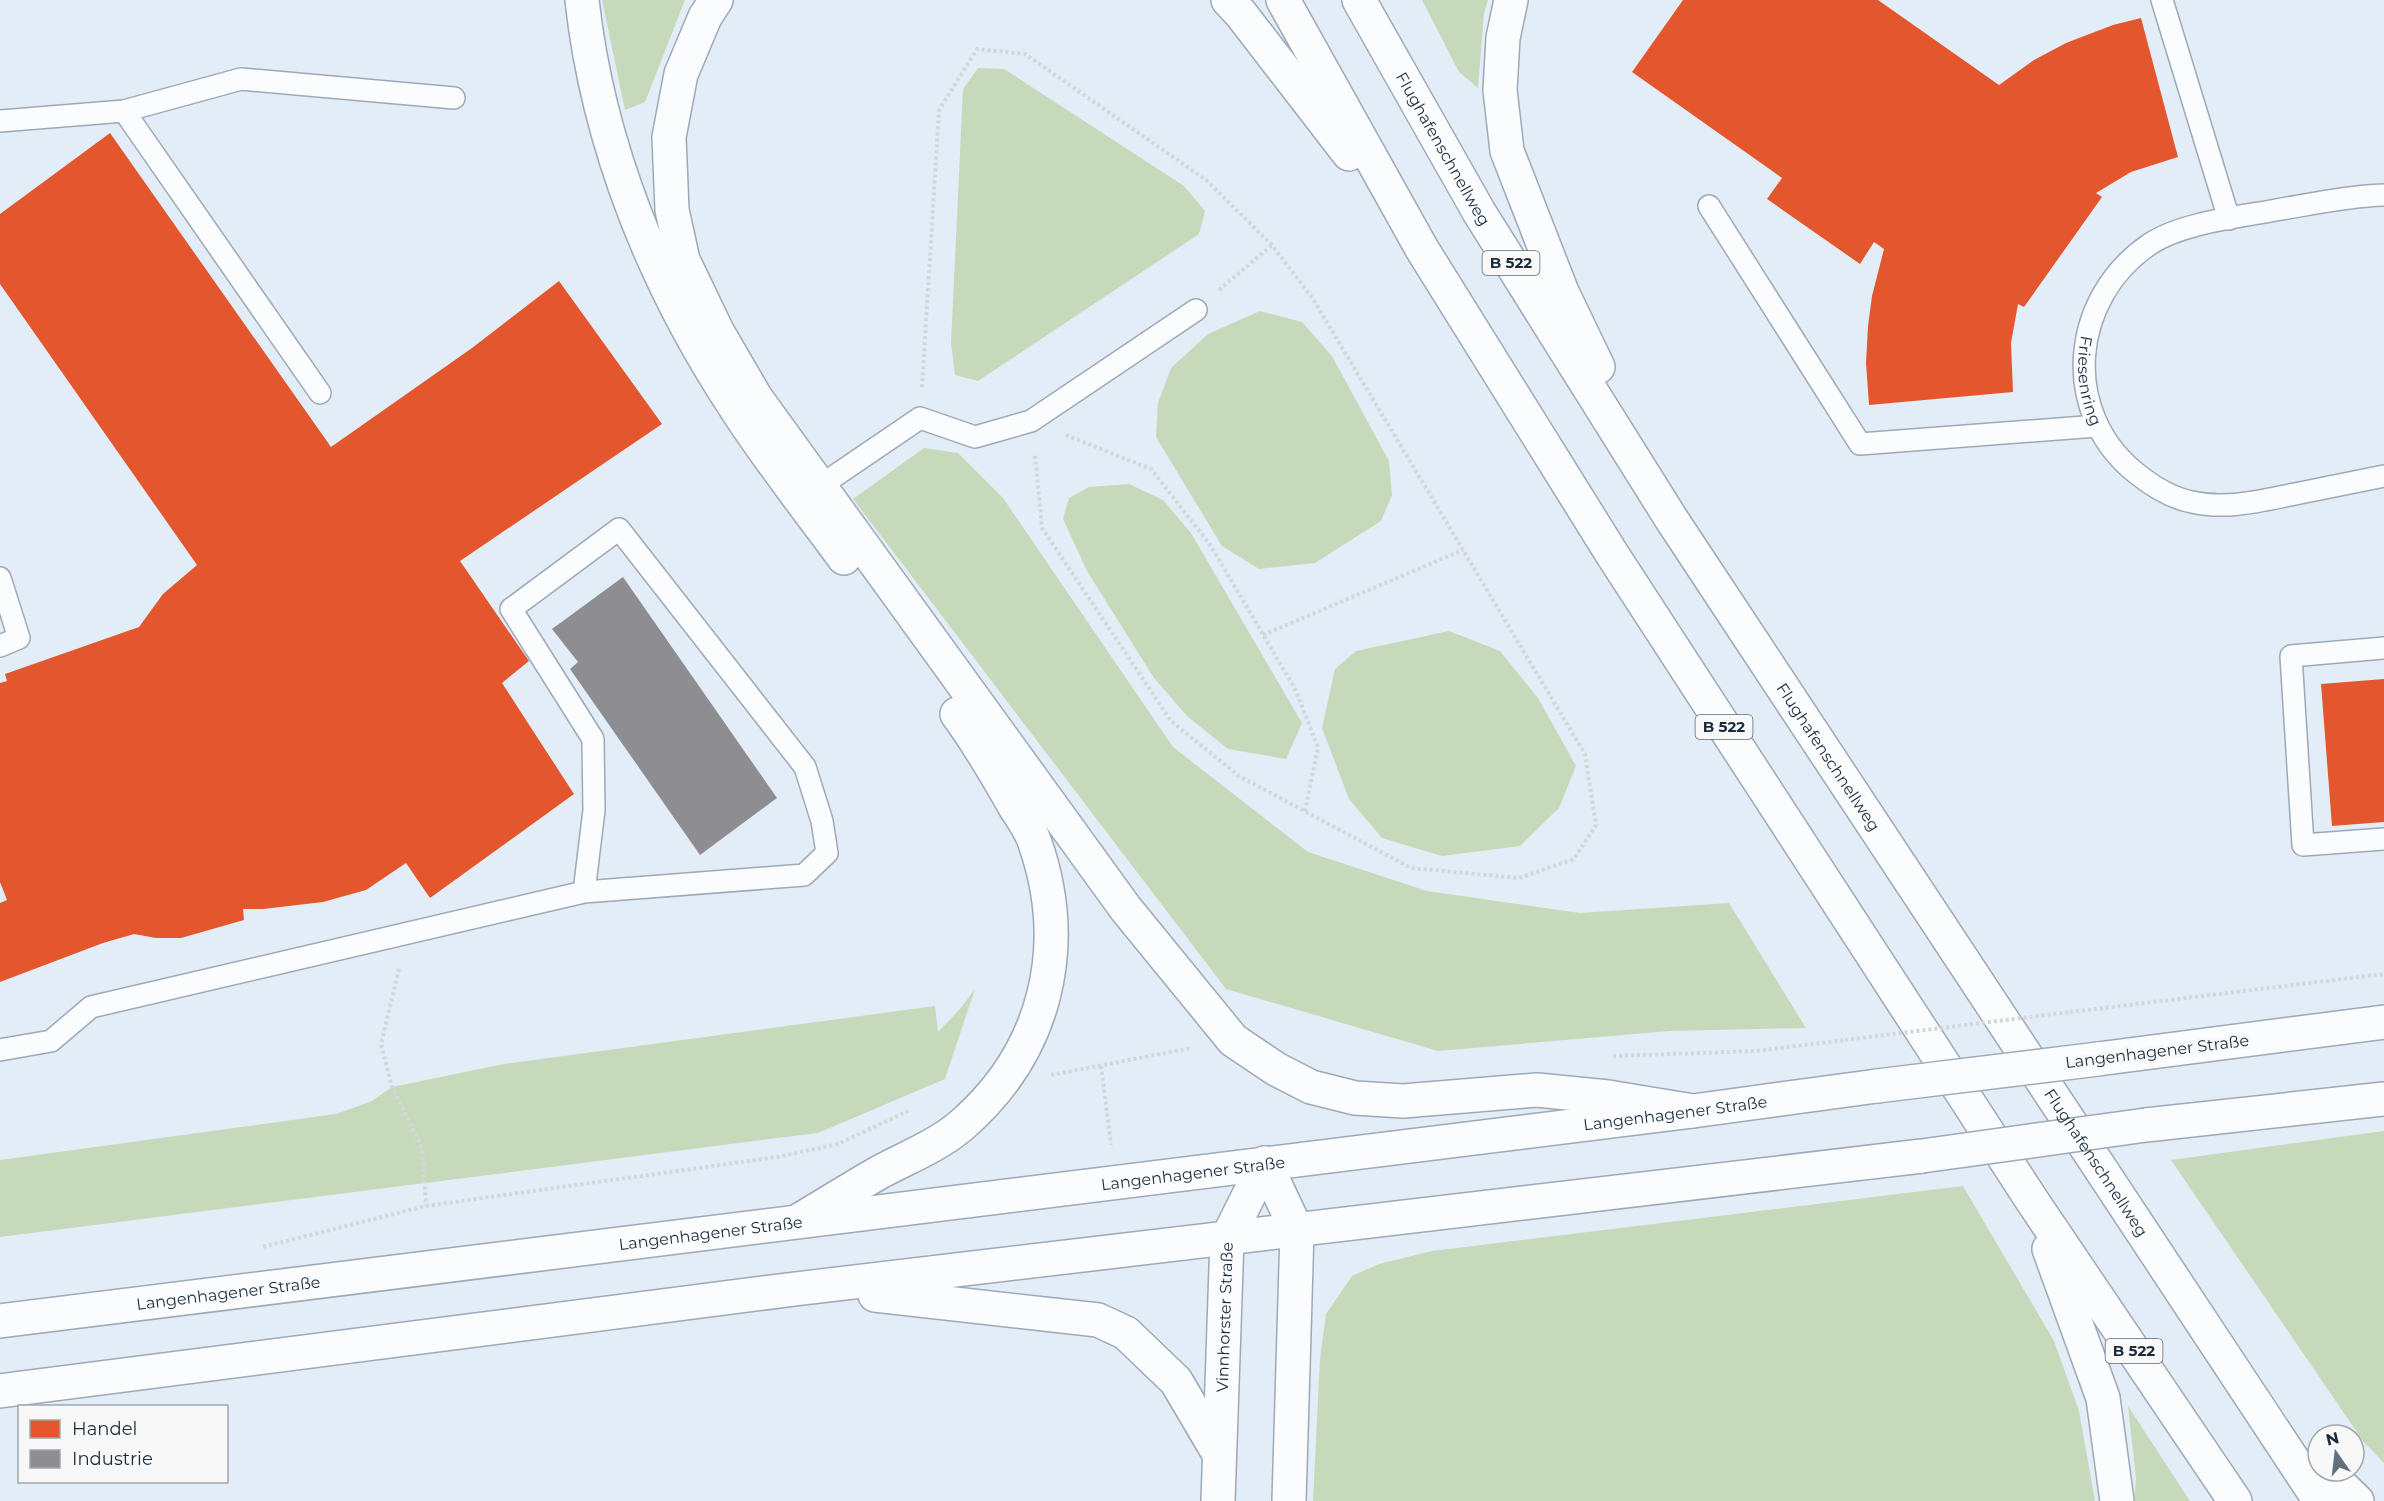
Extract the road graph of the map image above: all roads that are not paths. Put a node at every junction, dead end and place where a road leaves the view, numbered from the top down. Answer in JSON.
{"nodes":[{"id":1,"x":582,"y":0,"type":"edge"},
{"id":2,"x":716,"y":0,"type":"edge"},
{"id":3,"x":1227,"y":0,"type":"edge"},
{"id":4,"x":1282,"y":0,"type":"edge"},
{"id":5,"x":1359,"y":0,"type":"edge"},
{"id":6,"x":1511,"y":0,"type":"edge"},
{"id":7,"x":2162,"y":0,"type":"edge"},
{"id":8,"x":454,"y":98,"type":"dead end"},
{"id":9,"x":124,"y":111,"type":"junction"},
{"id":10,"x":0,"y":121,"type":"edge"},
{"id":11,"x":2384,"y":195,"type":"edge"},
{"id":12,"x":1709,"y":206,"type":"dead end"},
{"id":13,"x":2229,"y":219,"type":"junction"},
{"id":14,"x":1422,"y":249,"type":"junction"},
{"id":15,"x":1196,"y":310,"type":"road end"},
{"id":16,"x":320,"y":393,"type":"dead end"},
{"id":17,"x":2097,"y":426,"type":"junction"},
{"id":18,"x":2384,"y":476,"type":"edge"},
{"id":19,"x":820,"y":486,"type":"junction"},
{"id":20,"x":1672,"y":520,"type":"junction"},
{"id":21,"x":0,"y":578,"type":"edge"},
{"id":22,"x":0,"y":646,"type":"edge"},
{"id":23,"x":2384,"y":648,"type":"edge"},
{"id":24,"x":2384,"y":839,"type":"edge"},
{"id":25,"x":584,"y":891,"type":"junction"},
{"id":26,"x":2384,"y":1022,"type":"edge"},
{"id":27,"x":0,"y":1050,"type":"edge"},
{"id":28,"x":2384,"y":1099,"type":"edge"},
{"id":29,"x":1693,"y":1111,"type":"junction"},
{"id":30,"x":1265,"y":1163,"type":"junction"},
{"id":31,"x":2033,"y":1202,"type":"junction"},
{"id":32,"x":798,"y":1221,"type":"junction"},
{"id":33,"x":1297,"y":1231,"type":"junction"},
{"id":34,"x":1227,"y":1239,"type":"junction"},
{"id":35,"x":795,"y":1289,"type":"junction"},
{"id":36,"x":0,"y":1321,"type":"edge"},
{"id":37,"x":0,"y":1391,"type":"edge"},
{"id":38,"x":2256,"y":1405,"type":"junction"},
{"id":39,"x":2306,"y":1453,"type":"edge"},
{"id":40,"x":1220,"y":1454,"type":"junction"},
{"id":41,"x":2338,"y":1483,"type":"edge"},
{"id":42,"x":1218,"y":1501,"type":"edge"},
{"id":43,"x":1289,"y":1501,"type":"edge"},
{"id":44,"x":2117,"y":1501,"type":"edge"},
{"id":45,"x":2235,"y":1501,"type":"edge"},
{"id":46,"x":2320,"y":1501,"type":"edge"},
{"id":47,"x":2357,"y":1501,"type":"edge"}],
"edges":[{"from":1,"to":32,"type":"main road"},
{"from":2,"to":19,"type":"main road"},
{"from":3,"to":14,"type":"main road"},
{"from":4,"to":14,"type":"main road","number":"B 522"},
{"from":5,"to":20,"type":"main road","name":"Flughafenschnellweg","number":"B 522"},
{"from":6,"to":20,"type":"main road"},
{"from":7,"to":13,"type":"lane"},
{"from":8,"to":9,"type":"lane"},
{"from":9,"to":10,"type":"lane"},
{"from":9,"to":16,"type":"lane"},
{"from":11,"to":13,"type":"lane","name":"Friesenring"},
{"from":12,"to":17,"type":"lane"},
{"from":13,"to":17,"type":"lane","name":"Friesenring"},
{"from":14,"to":31,"type":"main road","number":"B 522"},
{"from":15,"to":19,"type":"lane"},
{"from":17,"to":18,"type":"lane","name":"Friesenring"},
{"from":19,"to":29,"type":"main road"},
{"from":20,"to":38,"type":"main road","name":"Flughafenschnellweg","number":"B 522"},
{"from":21,"to":22,"type":"lane"},
{"from":23,"to":24,"type":"lane"},
{"from":25,"to":25,"type":"lane"},
{"from":25,"to":27,"type":"lane"},
{"from":26,"to":29,"type":"main road","name":"Langenhagener Straße","bridge":true},
{"from":28,"to":33,"type":"main road","bridge":true},
{"from":29,"to":30,"type":"main road","name":"Langenhagener Straße"},
{"from":30,"to":32,"type":"main road","name":"Langenhagener Straße"},
{"from":30,"to":33,"type":"main road"},
{"from":30,"to":34,"type":"main road","name":"Vinnhorster Straße"},
{"from":31,"to":44,"type":"main road"},
{"from":31,"to":45,"type":"main road","number":"B 522"},
{"from":32,"to":36,"type":"main road","name":"Langenhagener Straße"},
{"from":33,"to":34,"type":"main road"},
{"from":33,"to":43,"type":"main road"},
{"from":34,"to":35,"type":"main road"},
{"from":34,"to":40,"type":"main road","name":"Vinnhorster Straße"},
{"from":35,"to":37,"type":"main road"},
{"from":35,"to":40,"type":"main road"},
{"from":38,"to":39,"type":"main road"},
{"from":38,"to":46,"type":"main road","name":"Flughafenschnellweg","number":"B 522"},
{"from":40,"to":42,"type":"main road","name":"Vinnhorster Straße"},
{"from":41,"to":47,"type":"main road"}]}
